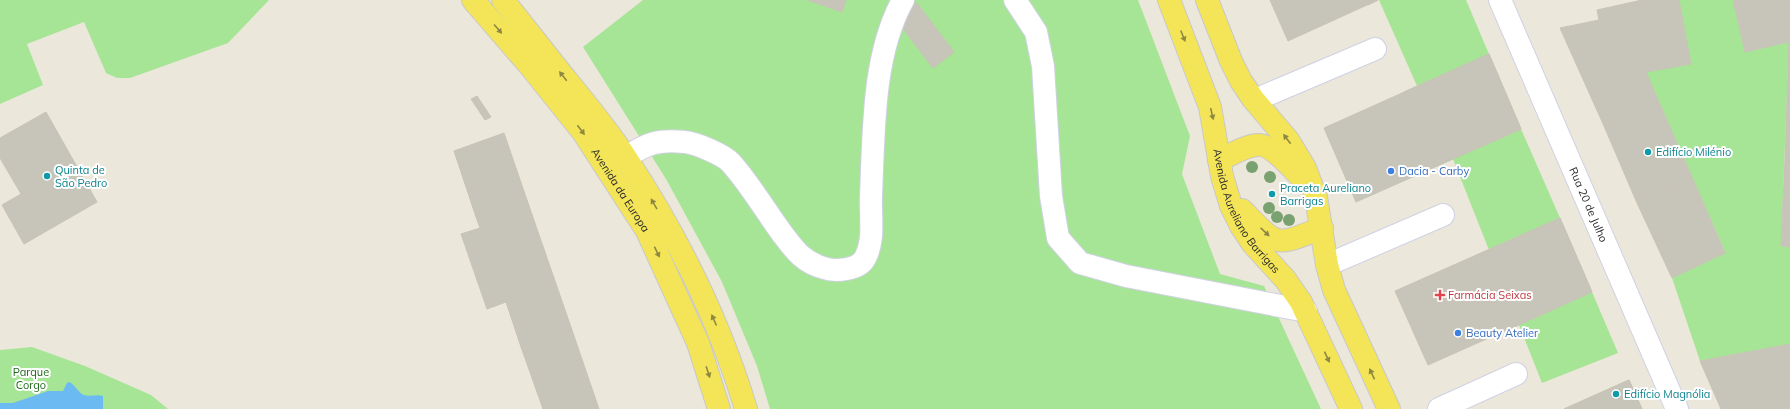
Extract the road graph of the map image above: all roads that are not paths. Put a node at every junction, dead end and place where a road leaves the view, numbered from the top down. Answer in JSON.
{"nodes":[{"id":1,"x":473,"y":0,"type":"edge"},
{"id":2,"x":503,"y":0,"type":"edge"},
{"id":3,"x":904,"y":0,"type":"edge"},
{"id":4,"x":1015,"y":0,"type":"edge"},
{"id":5,"x":1169,"y":0,"type":"edge"},
{"id":6,"x":1207,"y":0,"type":"edge"},
{"id":7,"x":1500,"y":0,"type":"edge"},
{"id":8,"x":1375,"y":49,"type":"dead end"},
{"id":9,"x":1255,"y":100,"type":"junction"},
{"id":10,"x":626,"y":157,"type":"junction"},
{"id":11,"x":1219,"y":160,"type":"junction"},
{"id":12,"x":1314,"y":190,"type":"junction"},
{"id":13,"x":1227,"y":195,"type":"junction"},
{"id":14,"x":1443,"y":215,"type":"dead end"},
{"id":15,"x":1322,"y":228,"type":"junction"},
{"id":16,"x":1327,"y":265,"type":"junction"},
{"id":17,"x":1306,"y":311,"type":"junction"},
{"id":18,"x":1516,"y":374,"type":"dead end"},
{"id":19,"x":719,"y":409,"type":"edge"},
{"id":20,"x":746,"y":409,"type":"edge"},
{"id":21,"x":1351,"y":409,"type":"edge"},
{"id":22,"x":1389,"y":409,"type":"edge"},
{"id":23,"x":1439,"y":409,"type":"edge"},
{"id":24,"x":1677,"y":409,"type":"edge"}],
"edges":[{"from":1,"to":19,"type":"main road","name":"Avenida da Europa","one_way":true},
{"from":10,"to":2,"type":"main road","name":"Avenida da Europa","one_way":true},
{"from":3,"to":10,"type":"street"},
{"from":4,"to":17,"type":"street"},
{"from":5,"to":11,"type":"main road","name":"Avenida Aureliano Barrigas","one_way":true},
{"from":6,"to":9,"type":"main road"},
{"from":7,"to":24,"type":"street","name":"Rua 20 de Julho"},
{"from":8,"to":9,"type":"street"},
{"from":12,"to":9,"type":"main road","one_way":true},
{"from":20,"to":10,"type":"main road","name":"Avenida da Europa","one_way":true},
{"from":11,"to":12,"type":"main road"},
{"from":11,"to":13,"type":"main road","name":"Avenida Aureliano Barrigas"},
{"from":12,"to":15,"type":"main road"},
{"from":13,"to":15,"type":"main road","one_way":true},
{"from":13,"to":17,"type":"main road","name":"Avenida Aureliano Barrigas"},
{"from":14,"to":16,"type":"street"},
{"from":15,"to":16,"type":"main road"},
{"from":22,"to":16,"type":"main road","one_way":true},
{"from":17,"to":21,"type":"main road","name":"Avenida Aureliano Barrigas","one_way":true},
{"from":18,"to":23,"type":"street"}]}
